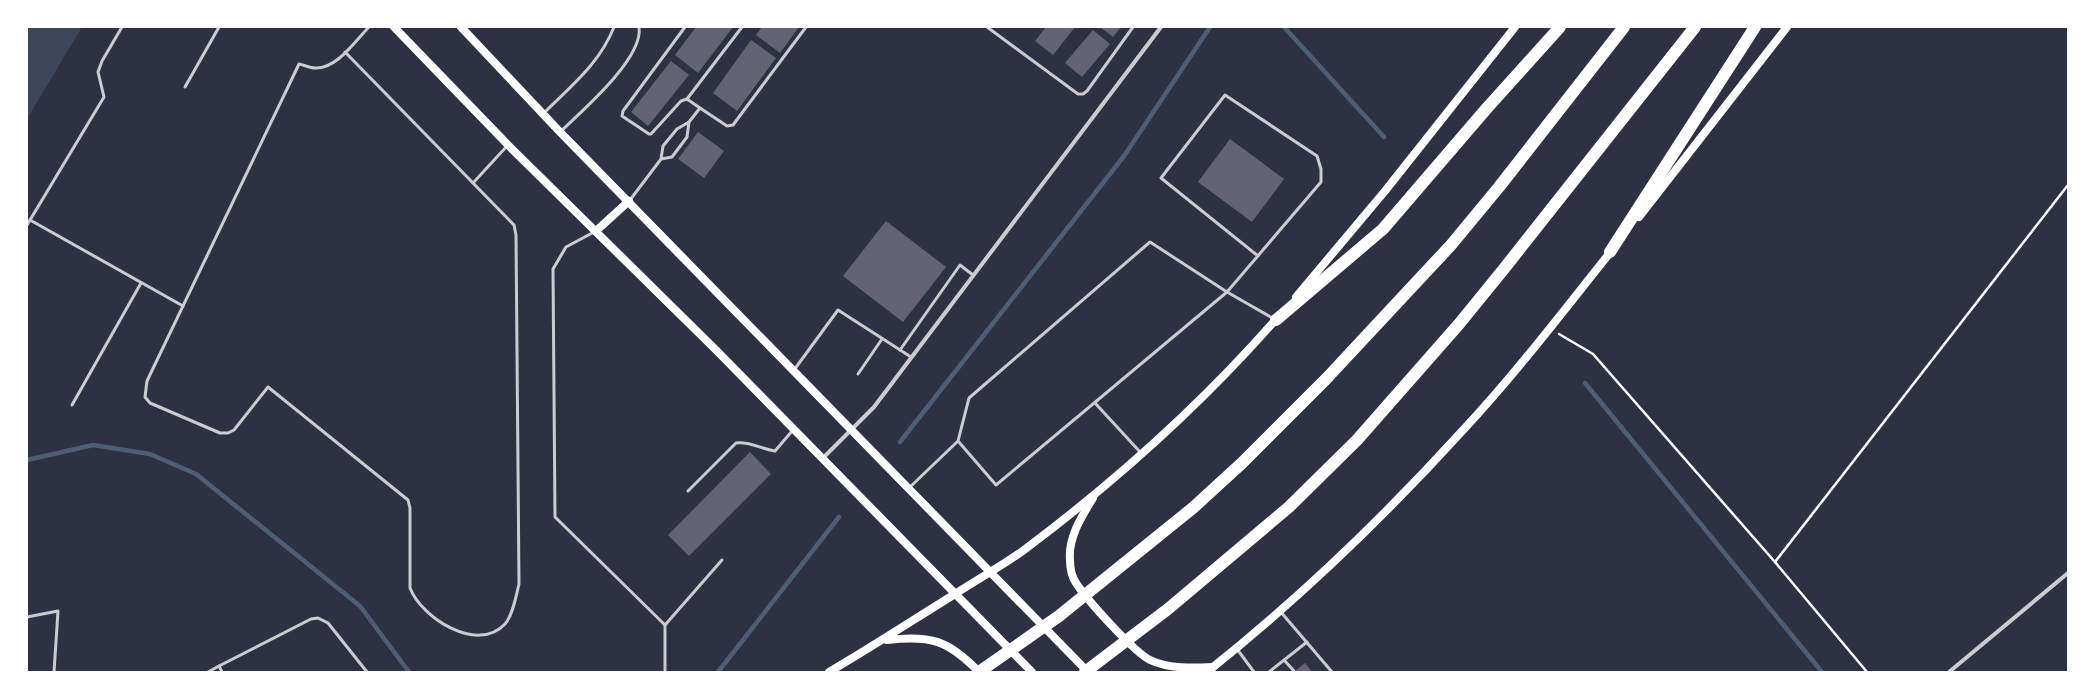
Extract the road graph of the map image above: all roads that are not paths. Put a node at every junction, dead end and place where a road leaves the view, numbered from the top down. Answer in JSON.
{"nodes":[{"id":1,"x":122,"y":27,"type":"edge"},
{"id":2,"x":219,"y":27,"type":"edge"},
{"id":3,"x":369,"y":27,"type":"edge"},
{"id":4,"x":394,"y":27,"type":"edge"},
{"id":5,"x":461,"y":27,"type":"edge"},
{"id":6,"x":614,"y":27,"type":"edge"},
{"id":7,"x":639,"y":27,"type":"edge"},
{"id":8,"x":686,"y":27,"type":"edge"},
{"id":9,"x":742,"y":27,"type":"edge"},
{"id":10,"x":806,"y":27,"type":"edge"},
{"id":11,"x":987,"y":27,"type":"edge"},
{"id":12,"x":1133,"y":27,"type":"edge"},
{"id":13,"x":1161,"y":27,"type":"edge"},
{"id":14,"x":1515,"y":27,"type":"edge"},
{"id":15,"x":1560,"y":27,"type":"edge"},
{"id":16,"x":1624,"y":27,"type":"edge"},
{"id":17,"x":1695,"y":27,"type":"edge"},
{"id":18,"x":1755,"y":27,"type":"edge"},
{"id":19,"x":1787,"y":27,"type":"edge"},
{"id":20,"x":345,"y":52,"type":"junction"},
{"id":21,"x":184,"y":87,"type":"dead end"},
{"id":22,"x":687,"y":99,"type":"junction"},
{"id":23,"x":700,"y":108,"type":"junction"},
{"id":24,"x":543,"y":114,"type":"junction"},
{"id":25,"x":689,"y":122,"type":"junction"},
{"id":26,"x":560,"y":132,"type":"junction"},
{"id":27,"x":508,"y":145,"type":"junction"},
{"id":28,"x":661,"y":159,"type":"junction"},
{"id":29,"x":473,"y":183,"type":"junction"},
{"id":30,"x":629,"y":201,"type":"junction"},
{"id":31,"x":30,"y":220,"type":"junction"},
{"id":32,"x":27,"y":224,"type":"edge"},
{"id":33,"x":596,"y":232,"type":"junction"},
{"id":34,"x":1610,"y":252,"type":"junction"},
{"id":35,"x":1258,"y":256,"type":"junction"},
{"id":36,"x":973,"y":275,"type":"junction"},
{"id":37,"x":141,"y":283,"type":"junction"},
{"id":38,"x":1227,"y":292,"type":"junction"},
{"id":39,"x":183,"y":306,"type":"junction"},
{"id":40,"x":1276,"y":320,"type":"junction"},
{"id":41,"x":882,"y":338,"type":"junction"},
{"id":42,"x":900,"y":350,"type":"junction"},
{"id":43,"x":911,"y":357,"type":"junction"},
{"id":44,"x":794,"y":370,"type":"junction"},
{"id":45,"x":858,"y":374,"type":"dead end"},
{"id":46,"x":1095,"y":403,"type":"junction"},
{"id":47,"x":72,"y":405,"type":"dead end"},
{"id":48,"x":794,"y":429,"type":"junction"},
{"id":49,"x":852,"y":430,"type":"junction"},
{"id":50,"x":958,"y":441,"type":"junction"},
{"id":51,"x":1141,"y":454,"type":"junction"},
{"id":52,"x":823,"y":458,"type":"junction"},
{"id":53,"x":909,"y":488,"type":"junction"},
{"id":54,"x":688,"y":491,"type":"dead end"},
{"id":55,"x":1095,"y":494,"type":"junction"},
{"id":56,"x":722,"y":560,"type":"dead end"},
{"id":57,"x":992,"y":572,"type":"junction"},
{"id":58,"x":2068,"y":573,"type":"edge"},
{"id":59,"x":955,"y":594,"type":"junction"},
{"id":60,"x":1280,"y":611,"type":"junction"},
{"id":61,"x":27,"y":617,"type":"edge"},
{"id":62,"x":666,"y":625,"type":"junction"},
{"id":63,"x":884,"y":640,"type":"junction"},
{"id":64,"x":1307,"y":642,"type":"junction"},
{"id":65,"x":1236,"y":648,"type":"junction"},
{"id":66,"x":1284,"y":660,"type":"junction"},
{"id":67,"x":219,"y":666,"type":"junction"},
{"id":68,"x":1210,"y":670,"type":"edge"},
{"id":69,"x":1294,"y":671,"type":"edge"},
{"id":70,"x":54,"y":672,"type":"edge"},
{"id":71,"x":208,"y":672,"type":"edge"},
{"id":72,"x":222,"y":672,"type":"edge"},
{"id":73,"x":367,"y":672,"type":"edge"},
{"id":74,"x":665,"y":672,"type":"edge"},
{"id":75,"x":829,"y":672,"type":"edge"},
{"id":76,"x":979,"y":672,"type":"edge"},
{"id":77,"x":1032,"y":672,"type":"edge"},
{"id":78,"x":1087,"y":672,"type":"edge"},
{"id":79,"x":1254,"y":672,"type":"edge"},
{"id":80,"x":1269,"y":672,"type":"edge"},
{"id":81,"x":1332,"y":672,"type":"edge"},
{"id":82,"x":1950,"y":672,"type":"edge"}],
"edges":[{"from":1,"to":31,"type":"lane"},
{"from":2,"to":21,"type":"lane"},
{"from":3,"to":20,"type":"lane"},
{"from":4,"to":27,"type":"main road"},
{"from":5,"to":24,"type":"main road"},
{"from":6,"to":24,"type":"lane"},
{"from":7,"to":26,"type":"lane"},
{"from":8,"to":22,"type":"lane"},
{"from":9,"to":22,"type":"lane"},
{"from":10,"to":23,"type":"lane"},
{"from":11,"to":12,"type":"lane"},
{"from":13,"to":36,"type":"street"},
{"from":14,"to":40,"type":"main road"},
{"from":15,"to":40,"type":"highway"},
{"from":16,"to":76,"type":"highway"},
{"from":17,"to":78,"type":"highway"},
{"from":18,"to":34,"type":"highway"},
{"from":19,"to":34,"type":"main road"},
{"from":20,"to":29,"type":"lane"},
{"from":20,"to":39,"type":"lane"},
{"from":22,"to":23,"type":"lane"},
{"from":23,"to":25,"type":"lane"},
{"from":24,"to":26,"type":"main road"},
{"from":25,"to":28,"type":"lane"},
{"from":25,"to":28,"type":"lane"},
{"from":26,"to":30,"type":"main road"},
{"from":27,"to":29,"type":"lane"},
{"from":27,"to":33,"type":"main road"},
{"from":28,"to":30,"type":"lane"},
{"from":29,"to":39,"type":"lane"},
{"from":30,"to":33,"type":"main road"},
{"from":30,"to":44,"type":"main road"},
{"from":31,"to":32,"type":"lane"},
{"from":31,"to":37,"type":"lane"},
{"from":33,"to":48,"type":"main road"},
{"from":33,"to":62,"type":"lane"},
{"from":34,"to":60,"type":"main road"},
{"from":35,"to":35,"type":"lane"},
{"from":35,"to":38,"type":"lane"},
{"from":36,"to":42,"type":"lane"},
{"from":36,"to":43,"type":"street"},
{"from":37,"to":39,"type":"lane"},
{"from":37,"to":47,"type":"lane"},
{"from":38,"to":40,"type":"lane"},
{"from":38,"to":46,"type":"lane"},
{"from":38,"to":50,"type":"lane"},
{"from":40,"to":51,"type":"main road"},
{"from":41,"to":42,"type":"lane"},
{"from":41,"to":44,"type":"lane"},
{"from":41,"to":45,"type":"lane"},
{"from":42,"to":43,"type":"lane"},
{"from":43,"to":49,"type":"street"},
{"from":44,"to":49,"type":"main road"},
{"from":46,"to":50,"type":"lane"},
{"from":46,"to":51,"type":"lane"},
{"from":48,"to":52,"type":"main road"},
{"from":48,"to":54,"type":"lane"},
{"from":49,"to":52,"type":"street"},
{"from":49,"to":53,"type":"main road"},
{"from":50,"to":53,"type":"lane"},
{"from":51,"to":55,"type":"main road"},
{"from":52,"to":59,"type":"main road"},
{"from":53,"to":57,"type":"main road"},
{"from":55,"to":57,"type":"main road"},
{"from":55,"to":68,"type":"main road"},
{"from":56,"to":62,"type":"lane"},
{"from":57,"to":59,"type":"main road"},
{"from":57,"to":78,"type":"main road"},
{"from":58,"to":82,"type":"street"},
{"from":59,"to":63,"type":"main road"},
{"from":59,"to":77,"type":"main road"},
{"from":60,"to":64,"type":"lane"},
{"from":60,"to":65,"type":"main road"},
{"from":61,"to":70,"type":"lane"},
{"from":62,"to":74,"type":"lane"},
{"from":63,"to":75,"type":"main road"},
{"from":63,"to":76,"type":"main road"},
{"from":64,"to":66,"type":"lane"},
{"from":64,"to":81,"type":"lane"},
{"from":65,"to":68,"type":"main road"},
{"from":65,"to":79,"type":"lane"},
{"from":66,"to":69,"type":"lane"},
{"from":66,"to":80,"type":"lane"},
{"from":67,"to":71,"type":"lane"},
{"from":67,"to":72,"type":"lane"},
{"from":67,"to":73,"type":"lane"}]}
